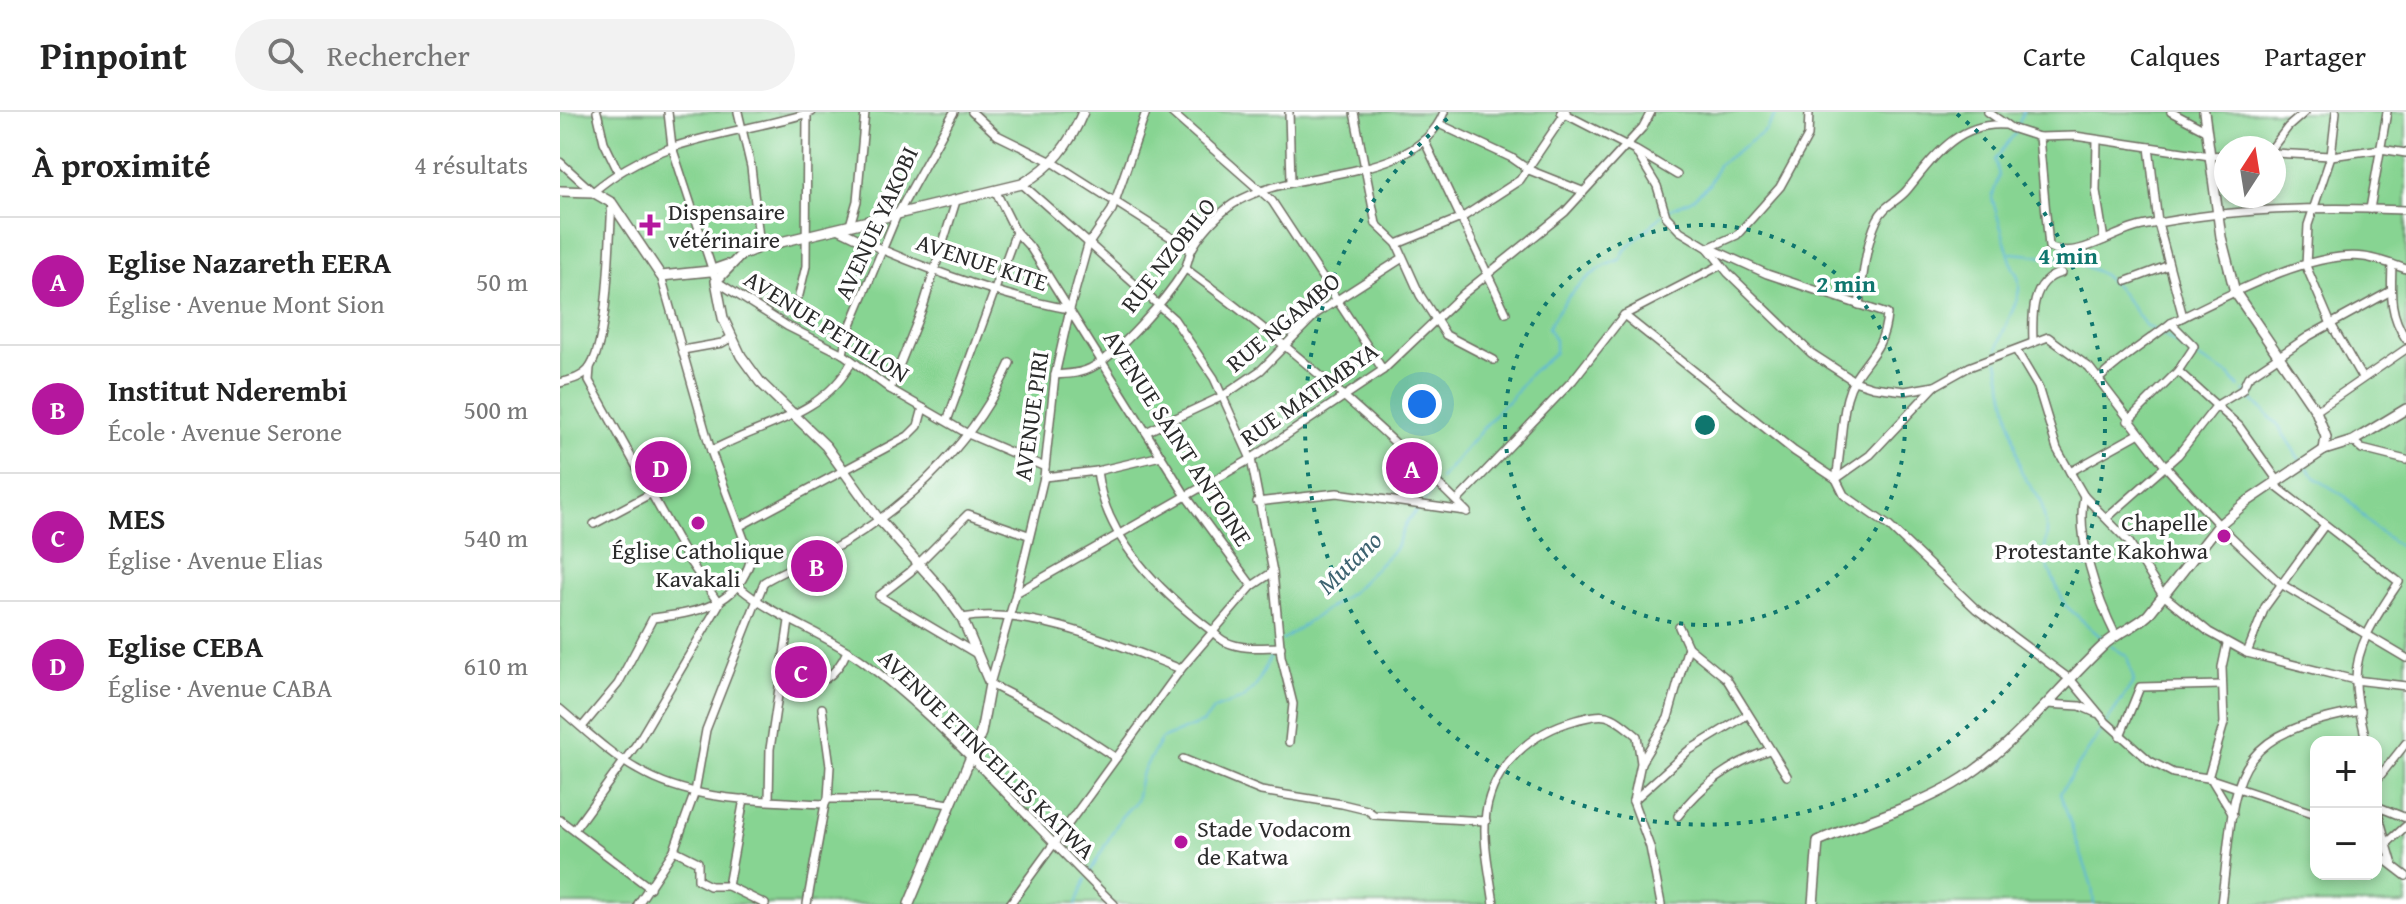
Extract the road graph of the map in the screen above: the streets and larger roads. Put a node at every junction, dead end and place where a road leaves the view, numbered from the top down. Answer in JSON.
{"nodes":[{"id":1,"x":597,"y":112,"type":"edge"},
{"id":2,"x":668,"y":112,"type":"edge"},
{"id":3,"x":738,"y":112,"type":"edge"},
{"id":4,"x":865,"y":112,"type":"edge"},
{"id":5,"x":955,"y":112,"type":"edge"},
{"id":6,"x":972,"y":112,"type":"edge"},
{"id":7,"x":1083,"y":112,"type":"edge"},
{"id":8,"x":1146,"y":112,"type":"edge"},
{"id":9,"x":1171,"y":112,"type":"edge"},
{"id":10,"x":1289,"y":112,"type":"edge"},
{"id":11,"x":1354,"y":112,"type":"edge"},
{"id":12,"x":1444,"y":112,"type":"edge"},
{"id":13,"x":1651,"y":112,"type":"edge"},
{"id":14,"x":1809,"y":112,"type":"edge"},
{"id":15,"x":1988,"y":112,"type":"edge"},
{"id":16,"x":2171,"y":112,"type":"edge"},
{"id":17,"x":2205,"y":112,"type":"edge"},
{"id":18,"x":2336,"y":112,"type":"edge"},
{"id":19,"x":2387,"y":112,"type":"edge"},
{"id":20,"x":809,"y":113,"type":"edge"},
{"id":21,"x":1564,"y":113,"type":"edge"},
{"id":22,"x":2299,"y":113,"type":"edge"},
{"id":23,"x":1439,"y":124,"type":"junction"},
{"id":24,"x":2009,"y":127,"type":"junction"},
{"id":25,"x":743,"y":128,"type":"junction"},
{"id":26,"x":2207,"y":131,"type":"junction"},
{"id":27,"x":2283,"y":136,"type":"edge"},
{"id":28,"x":2039,"y":137,"type":"junction"},
{"id":29,"x":1424,"y":140,"type":"junction"},
{"id":30,"x":2097,"y":140,"type":"junction"},
{"id":31,"x":1626,"y":144,"type":"junction"},
{"id":32,"x":672,"y":147,"type":"junction"},
{"id":33,"x":2149,"y":147,"type":"junction"},
{"id":34,"x":2381,"y":149,"type":"junction"},
{"id":35,"x":1635,"y":150,"type":"junction"},
{"id":36,"x":2286,"y":151,"type":"edge"},
{"id":37,"x":2406,"y":153,"type":"edge"},
{"id":38,"x":2210,"y":156,"type":"junction"},
{"id":39,"x":2214,"y":156,"type":"edge"},
{"id":40,"x":2331,"y":156,"type":"junction"},
{"id":41,"x":560,"y":162,"type":"edge"},
{"id":42,"x":1054,"y":163,"type":"junction"},
{"id":43,"x":1364,"y":168,"type":"junction"},
{"id":44,"x":1529,"y":170,"type":"junction"},
{"id":45,"x":618,"y":171,"type":"junction"},
{"id":46,"x":1677,"y":175,"type":"dead end"},
{"id":47,"x":1291,"y":181,"type":"junction"},
{"id":48,"x":1022,"y":184,"type":"junction"},
{"id":49,"x":995,"y":190,"type":"junction"},
{"id":50,"x":560,"y":191,"type":"edge"},
{"id":51,"x":1263,"y":191,"type":"junction"},
{"id":52,"x":1582,"y":191,"type":"junction"},
{"id":53,"x":593,"y":192,"type":"junction"},
{"id":54,"x":956,"y":201,"type":"junction"},
{"id":55,"x":1115,"y":201,"type":"junction"},
{"id":56,"x":612,"y":203,"type":"junction"},
{"id":57,"x":2315,"y":209,"type":"junction"},
{"id":58,"x":2370,"y":209,"type":"junction"},
{"id":59,"x":2406,"y":210,"type":"edge"},
{"id":60,"x":2219,"y":213,"type":"junction"},
{"id":61,"x":896,"y":217,"type":"junction"},
{"id":62,"x":1463,"y":217,"type":"junction"},
{"id":63,"x":2158,"y":223,"type":"junction"},
{"id":64,"x":850,"y":225,"type":"junction"},
{"id":65,"x":838,"y":229,"type":"junction"},
{"id":66,"x":1016,"y":232,"type":"junction"},
{"id":67,"x":804,"y":235,"type":"junction"},
{"id":68,"x":2104,"y":240,"type":"junction"},
{"id":69,"x":1397,"y":244,"type":"junction"},
{"id":70,"x":1088,"y":245,"type":"junction"},
{"id":71,"x":760,"y":247,"type":"junction"},
{"id":72,"x":1708,"y":248,"type":"junction"},
{"id":73,"x":883,"y":250,"type":"junction"},
{"id":74,"x":1191,"y":250,"type":"junction"},
{"id":75,"x":1401,"y":259,"type":"junction"},
{"id":76,"x":2392,"y":264,"type":"junction"},
{"id":77,"x":1721,"y":265,"type":"junction"},
{"id":78,"x":2167,"y":266,"type":"junction"},
{"id":79,"x":2306,"y":266,"type":"junction"},
{"id":80,"x":936,"y":268,"type":"junction"},
{"id":81,"x":1186,"y":269,"type":"junction"},
{"id":82,"x":2406,"y":269,"type":"edge"},
{"id":83,"x":2061,"y":273,"type":"dead end"},
{"id":84,"x":1487,"y":274,"type":"junction"},
{"id":85,"x":661,"y":276,"type":"junction"},
{"id":86,"x":713,"y":276,"type":"junction"},
{"id":87,"x":2127,"y":281,"type":"dead end"},
{"id":88,"x":995,"y":289,"type":"junction"},
{"id":89,"x":2235,"y":292,"type":"junction"},
{"id":90,"x":2389,"y":292,"type":"junction"},
{"id":91,"x":799,"y":295,"type":"dead end"},
{"id":92,"x":1336,"y":299,"type":"junction"},
{"id":93,"x":1859,"y":305,"type":"junction"},
{"id":94,"x":1158,"y":306,"type":"junction"},
{"id":95,"x":1070,"y":309,"type":"junction"},
{"id":96,"x":1506,"y":313,"type":"dead end"},
{"id":97,"x":1624,"y":315,"type":"junction"},
{"id":98,"x":2183,"y":317,"type":"junction"},
{"id":99,"x":1438,"y":322,"type":"junction"},
{"id":100,"x":2331,"y":324,"type":"junction"},
{"id":101,"x":2168,"y":326,"type":"junction"},
{"id":102,"x":732,"y":337,"type":"junction"},
{"id":103,"x":2406,"y":339,"type":"edge"},
{"id":104,"x":2033,"y":341,"type":"junction"},
{"id":105,"x":1285,"y":346,"type":"junction"},
{"id":106,"x":2406,"y":349,"type":"edge"},
{"id":107,"x":683,"y":350,"type":"junction"},
{"id":108,"x":2016,"y":350,"type":"junction"},
{"id":109,"x":843,"y":354,"type":"junction"},
{"id":110,"x":2278,"y":354,"type":"junction"},
{"id":111,"x":1102,"y":360,"type":"junction"},
{"id":112,"x":1494,"y":360,"type":"dead end"},
{"id":113,"x":851,"y":363,"type":"junction"},
{"id":114,"x":1010,"y":363,"type":"dead end"},
{"id":115,"x":590,"y":368,"type":"junction"},
{"id":116,"x":1383,"y":370,"type":"junction"},
{"id":117,"x":2178,"y":371,"type":"junction"},
{"id":118,"x":1055,"y":375,"type":"junction"},
{"id":119,"x":2362,"y":378,"type":"junction"},
{"id":120,"x":2099,"y":379,"type":"junction"},
{"id":121,"x":1854,"y":381,"type":"junction"},
{"id":122,"x":560,"y":383,"type":"edge"},
{"id":123,"x":1935,"y":386,"type":"junction"},
{"id":124,"x":890,"y":389,"type":"junction"},
{"id":125,"x":1223,"y":396,"type":"junction"},
{"id":126,"x":1345,"y":398,"type":"junction"},
{"id":127,"x":2217,"y":405,"type":"junction"},
{"id":128,"x":923,"y":408,"type":"junction"},
{"id":129,"x":2406,"y":409,"type":"edge"},
{"id":130,"x":2316,"y":411,"type":"junction"},
{"id":131,"x":792,"y":415,"type":"junction"},
{"id":132,"x":947,"y":421,"type":"junction"},
{"id":133,"x":2128,"y":421,"type":"junction"},
{"id":134,"x":1146,"y":432,"type":"junction"},
{"id":135,"x":968,"y":434,"type":"junction"},
{"id":136,"x":2138,"y":434,"type":"junction"},
{"id":137,"x":2353,"y":441,"type":"junction"},
{"id":138,"x":2324,"y":450,"type":"junction"},
{"id":139,"x":711,"y":451,"type":"junction"},
{"id":140,"x":1161,"y":456,"type":"junction"},
{"id":141,"x":1251,"y":459,"type":"junction"},
{"id":142,"x":2406,"y":460,"type":"edge"},
{"id":143,"x":2165,"y":466,"type":"junction"},
{"id":144,"x":1045,"y":467,"type":"junction"},
{"id":145,"x":843,"y":471,"type":"junction"},
{"id":146,"x":1097,"y":471,"type":"junction"},
{"id":147,"x":2070,"y":472,"type":"junction"},
{"id":148,"x":1044,"y":477,"type":"junction"},
{"id":149,"x":1836,"y":479,"type":"junction"},
{"id":150,"x":2276,"y":482,"type":"junction"},
{"id":151,"x":650,"y":494,"type":"junction"},
{"id":152,"x":1186,"y":496,"type":"junction"},
{"id":153,"x":2084,"y":496,"type":"junction"},
{"id":154,"x":1457,"y":501,"type":"junction"},
{"id":155,"x":1257,"y":502,"type":"junction"},
{"id":156,"x":877,"y":517,"type":"junction"},
{"id":157,"x":2108,"y":517,"type":"junction"},
{"id":158,"x":594,"y":524,"type":"dead end"},
{"id":159,"x":2219,"y":525,"type":"junction"},
{"id":160,"x":740,"y":526,"type":"junction"},
{"id":161,"x":2324,"y":526,"type":"junction"},
{"id":162,"x":1118,"y":532,"type":"junction"},
{"id":163,"x":1028,"y":535,"type":"junction"},
{"id":164,"x":917,"y":563,"type":"junction"},
{"id":165,"x":1273,"y":572,"type":"junction"},
{"id":166,"x":2281,"y":584,"type":"junction"},
{"id":167,"x":1252,"y":586,"type":"junction"},
{"id":168,"x":739,"y":587,"type":"junction"},
{"id":169,"x":1016,"y":593,"type":"junction"},
{"id":170,"x":2162,"y":594,"type":"junction"},
{"id":171,"x":756,"y":601,"type":"junction"},
{"id":172,"x":719,"y":604,"type":"junction"},
{"id":173,"x":1010,"y":616,"type":"junction"},
{"id":174,"x":962,"y":618,"type":"junction"},
{"id":175,"x":789,"y":621,"type":"junction"},
{"id":176,"x":1679,"y":627,"type":"dead end"},
{"id":177,"x":1213,"y":632,"type":"junction"},
{"id":178,"x":2366,"y":636,"type":"junction"},
{"id":179,"x":2113,"y":637,"type":"junction"},
{"id":180,"x":2227,"y":644,"type":"junction"},
{"id":181,"x":1281,"y":647,"type":"junction"},
{"id":182,"x":1688,"y":647,"type":"junction"},
{"id":183,"x":847,"y":651,"type":"junction"},
{"id":184,"x":975,"y":653,"type":"junction"},
{"id":185,"x":2247,"y":653,"type":"junction"},
{"id":186,"x":2406,"y":658,"type":"edge"},
{"id":187,"x":1181,"y":669,"type":"junction"},
{"id":188,"x":2071,"y":680,"type":"junction"},
{"id":189,"x":2355,"y":680,"type":"junction"},
{"id":190,"x":990,"y":684,"type":"junction"},
{"id":191,"x":2222,"y":685,"type":"junction"},
{"id":192,"x":2406,"y":686,"type":"edge"},
{"id":193,"x":779,"y":688,"type":"junction"},
{"id":194,"x":2044,"y":704,"type":"junction"},
{"id":195,"x":822,"y":708,"type":"dead end"},
{"id":196,"x":560,"y":709,"type":"edge"},
{"id":197,"x":2361,"y":711,"type":"junction"},
{"id":198,"x":2099,"y":714,"type":"junction"},
{"id":199,"x":1747,"y":715,"type":"junction"},
{"id":200,"x":582,"y":727,"type":"junction"},
{"id":201,"x":2118,"y":734,"type":"junction"},
{"id":202,"x":2365,"y":736,"type":"edge"},
{"id":203,"x":1289,"y":742,"type":"dead end"},
{"id":204,"x":2406,"y":743,"type":"edge"},
{"id":205,"x":1769,"y":750,"type":"junction"},
{"id":206,"x":1116,"y":758,"type":"junction"},
{"id":207,"x":624,"y":759,"type":"junction"},
{"id":208,"x":1183,"y":759,"type":"dead end"},
{"id":209,"x":970,"y":760,"type":"junction"},
{"id":210,"x":1641,"y":763,"type":"junction"},
{"id":211,"x":2382,"y":773,"type":"edge"},
{"id":212,"x":1787,"y":776,"type":"dead end"},
{"id":213,"x":2208,"y":778,"type":"junction"},
{"id":214,"x":2238,"y":788,"type":"junction"},
{"id":215,"x":695,"y":792,"type":"junction"},
{"id":216,"x":744,"y":799,"type":"junction"},
{"id":217,"x":769,"y":800,"type":"junction"},
{"id":218,"x":1633,"y":801,"type":"junction"},
{"id":219,"x":827,"y":802,"type":"junction"},
{"id":220,"x":950,"y":804,"type":"junction"},
{"id":221,"x":2381,"y":808,"type":"edge"},
{"id":222,"x":2310,"y":812,"type":"edge"},
{"id":223,"x":2233,"y":815,"type":"junction"},
{"id":224,"x":1678,"y":816,"type":"dead end"},
{"id":225,"x":2406,"y":818,"type":"edge"},
{"id":226,"x":560,"y":820,"type":"edge"},
{"id":227,"x":1486,"y":821,"type":"junction"},
{"id":228,"x":2406,"y":826,"type":"edge"},
{"id":229,"x":574,"y":830,"type":"junction"},
{"id":230,"x":2382,"y":835,"type":"edge"},
{"id":231,"x":2385,"y":845,"type":"junction"},
{"id":232,"x":1054,"y":846,"type":"junction"},
{"id":233,"x":674,"y":850,"type":"junction"},
{"id":234,"x":2382,"y":857,"type":"edge"},
{"id":235,"x":2393,"y":865,"type":"junction"},
{"id":236,"x":2406,"y":876,"type":"edge"},
{"id":237,"x":728,"y":886,"type":"junction"},
{"id":238,"x":650,"y":888,"type":"junction"},
{"id":239,"x":638,"y":904,"type":"edge"},
{"id":240,"x":765,"y":904,"type":"edge"},
{"id":241,"x":807,"y":904,"type":"edge"},
{"id":242,"x":909,"y":904,"type":"edge"},
{"id":243,"x":1010,"y":904,"type":"edge"},
{"id":244,"x":1114,"y":904,"type":"edge"},
{"id":245,"x":1494,"y":904,"type":"edge"},
{"id":246,"x":1661,"y":904,"type":"edge"},
{"id":247,"x":1813,"y":904,"type":"edge"},
{"id":248,"x":2221,"y":904,"type":"edge"}],
"edges":[{"from":1,"to":45,"type":"street"},
{"from":2,"to":32,"type":"street","name":"AVENUE PETILLON"},
{"from":3,"to":25,"type":"street"},
{"from":4,"to":64,"type":"street"},
{"from":5,"to":61,"type":"street","name":"AVENUE YAKOBI"},
{"from":6,"to":42,"type":"street"},
{"from":7,"to":42,"type":"street"},
{"from":8,"to":55,"type":"street","name":"AVENUE PIRI"},
{"from":9,"to":51,"type":"street"},
{"from":10,"to":47,"type":"street"},
{"from":11,"to":43,"type":"street"},
{"from":12,"to":23,"type":"street","name":"RUE NZOBILO"},
{"from":13,"to":31,"type":"street","name":"RUE MATIMBYA"},
{"from":14,"to":72,"type":"street"},
{"from":15,"to":24,"type":"street"},
{"from":16,"to":26,"type":"street"},
{"from":17,"to":26,"type":"street"},
{"from":18,"to":40,"type":"street"},
{"from":19,"to":34,"type":"street"},
{"from":20,"to":25,"type":"street"},
{"from":20,"to":67,"type":"street"},
{"from":21,"to":31,"type":"street"},
{"from":21,"to":44,"type":"street"},
{"from":22,"to":27,"type":"street"},
{"from":23,"to":29,"type":"street","name":"RUE NZOBILO"},
{"from":23,"to":44,"type":"street"},
{"from":24,"to":28,"type":"street"},
{"from":24,"to":93,"type":"street"},
{"from":25,"to":32,"type":"street"},
{"from":25,"to":71,"type":"street"},
{"from":26,"to":38,"type":"street"},
{"from":28,"to":30,"type":"street"},
{"from":28,"to":68,"type":"street"},
{"from":29,"to":43,"type":"street","name":"RUE NZOBILO"},
{"from":29,"to":62,"type":"street"},
{"from":30,"to":33,"type":"street"},
{"from":30,"to":68,"type":"street"},
{"from":31,"to":35,"type":"street"},
{"from":31,"to":52,"type":"street","name":"RUE MATIMBYA"},
{"from":32,"to":45,"type":"street"},
{"from":32,"to":86,"type":"street","name":"AVENUE PETILLON"},
{"from":33,"to":38,"type":"street"},
{"from":33,"to":63,"type":"street"},
{"from":34,"to":37,"type":"street"},
{"from":34,"to":40,"type":"street"},
{"from":34,"to":58,"type":"street"},
{"from":35,"to":46,"type":"street"},
{"from":35,"to":72,"type":"street"},
{"from":36,"to":40,"type":"street"},
{"from":38,"to":39,"type":"street"},
{"from":38,"to":60,"type":"street"},
{"from":40,"to":57,"type":"street"},
{"from":41,"to":53,"type":"street"},
{"from":42,"to":48,"type":"street"},
{"from":42,"to":55,"type":"street"},
{"from":43,"to":47,"type":"street","name":"RUE NZOBILO"},
{"from":43,"to":69,"type":"street"},
{"from":44,"to":52,"type":"street"},
{"from":44,"to":62,"type":"street"},
{"from":45,"to":53,"type":"street"},
{"from":47,"to":51,"type":"street","name":"RUE NZOBILO"},
{"from":48,"to":49,"type":"street"},
{"from":48,"to":70,"type":"street"},
{"from":49,"to":54,"type":"street"},
{"from":49,"to":66,"type":"street","name":"AVENUE SAINT ANTOINE"},
{"from":50,"to":53,"type":"street"},
{"from":51,"to":74,"type":"street","name":"RUE NZOBILO"},
{"from":51,"to":92,"type":"street"},
{"from":52,"to":84,"type":"street","name":"RUE MATIMBYA"},
{"from":53,"to":56,"type":"street"},
{"from":54,"to":61,"type":"street"},
{"from":54,"to":80,"type":"street"},
{"from":55,"to":70,"type":"street","name":"AVENUE PIRI"},
{"from":55,"to":74,"type":"street"},
{"from":56,"to":85,"type":"street"},
{"from":56,"to":115,"type":"street"},
{"from":57,"to":58,"type":"street"},
{"from":57,"to":60,"type":"street"},
{"from":57,"to":79,"type":"street"},
{"from":58,"to":59,"type":"street"},
{"from":60,"to":63,"type":"street"},
{"from":60,"to":89,"type":"street"},
{"from":61,"to":64,"type":"street"},
{"from":61,"to":73,"type":"street","name":"AVENUE YAKOBI"},
{"from":62,"to":69,"type":"street"},
{"from":62,"to":84,"type":"street"},
{"from":63,"to":68,"type":"street"},
{"from":63,"to":78,"type":"street"},
{"from":64,"to":65,"type":"street"},
{"from":65,"to":67,"type":"street"},
{"from":65,"to":73,"type":"street","name":"AVENUE KITE"},
{"from":66,"to":88,"type":"street"},
{"from":66,"to":95,"type":"street","name":"AVENUE SAINT ANTOINE"},
{"from":67,"to":71,"type":"street"},
{"from":67,"to":91,"type":"street"},
{"from":69,"to":75,"type":"street"},
{"from":70,"to":94,"type":"street"},
{"from":70,"to":95,"type":"street","name":"AVENUE PIRI"},
{"from":71,"to":86,"type":"street"},
{"from":72,"to":77,"type":"street"},
{"from":72,"to":93,"type":"street"},
{"from":73,"to":80,"type":"street","name":"AVENUE KITE"},
{"from":73,"to":109,"type":"street","name":"AVENUE YAKOBI"},
{"from":74,"to":81,"type":"street","name":"RUE NZOBILO"},
{"from":75,"to":92,"type":"street","name":"RUE NGAMBO"},
{"from":75,"to":99,"type":"street"},
{"from":76,"to":79,"type":"street"},
{"from":76,"to":82,"type":"street"},
{"from":76,"to":90,"type":"street"},
{"from":77,"to":97,"type":"street"},
{"from":77,"to":121,"type":"street"},
{"from":78,"to":87,"type":"street"},
{"from":78,"to":98,"type":"street"},
{"from":79,"to":89,"type":"street"},
{"from":79,"to":100,"type":"street"},
{"from":80,"to":88,"type":"street","name":"AVENUE KITE"},
{"from":80,"to":124,"type":"street"},
{"from":81,"to":94,"type":"street","name":"RUE NZOBILO"},
{"from":81,"to":105,"type":"street"},
{"from":83,"to":104,"type":"street"},
{"from":84,"to":96,"type":"street"},
{"from":84,"to":99,"type":"street","name":"RUE MATIMBYA"},
{"from":85,"to":86,"type":"street"},
{"from":85,"to":107,"type":"street"},
{"from":86,"to":102,"type":"street"},
{"from":86,"to":109,"type":"street","name":"AVENUE PETILLON"},
{"from":88,"to":95,"type":"street","name":"AVENUE KITE"},
{"from":88,"to":132,"type":"street"},
{"from":89,"to":98,"type":"street"},
{"from":89,"to":110,"type":"street"},
{"from":90,"to":100,"type":"street"},
{"from":90,"to":103,"type":"street"},
{"from":92,"to":105,"type":"street","name":"RUE NGAMBO"},
{"from":92,"to":116,"type":"street"},
{"from":93,"to":121,"type":"street"},
{"from":94,"to":111,"type":"street","name":"RUE NZOBILO"},
{"from":94,"to":125,"type":"street"},
{"from":95,"to":111,"type":"street","name":"AVENUE SAINT ANTOINE"},
{"from":95,"to":118,"type":"street","name":"AVENUE PIRI"},
{"from":97,"to":149,"type":"street"},
{"from":97,"to":154,"type":"street"},
{"from":98,"to":101,"type":"street"},
{"from":99,"to":112,"type":"street"},
{"from":99,"to":116,"type":"street","name":"RUE MATIMBYA"},
{"from":100,"to":110,"type":"street"},
{"from":100,"to":119,"type":"street"},
{"from":101,"to":117,"type":"street"},
{"from":101,"to":120,"type":"street"},
{"from":102,"to":107,"type":"street"},
{"from":102,"to":131,"type":"street"},
{"from":104,"to":108,"type":"street"},
{"from":104,"to":120,"type":"street"},
{"from":105,"to":125,"type":"street","name":"RUE NGAMBO"},
{"from":105,"to":126,"type":"street"},
{"from":106,"to":119,"type":"street"},
{"from":107,"to":139,"type":"street"},
{"from":108,"to":123,"type":"street"},
{"from":108,"to":147,"type":"street"},
{"from":109,"to":113,"type":"street","name":"AVENUE PETILLON"},
{"from":110,"to":127,"type":"street"},
{"from":110,"to":130,"type":"street"},
{"from":111,"to":118,"type":"street","name":"RUE NZOBILO"},
{"from":111,"to":134,"type":"street","name":"AVENUE SAINT ANTOINE"},
{"from":113,"to":124,"type":"street","name":"AVENUE PETILLON"},
{"from":113,"to":131,"type":"street"},
{"from":114,"to":135,"type":"street"},
{"from":115,"to":122,"type":"street"},
{"from":115,"to":151,"type":"street"},
{"from":116,"to":126,"type":"street","name":"RUE MATIMBYA"},
{"from":117,"to":127,"type":"street"},
{"from":117,"to":133,"type":"street"},
{"from":118,"to":144,"type":"street","name":"AVENUE PIRI"},
{"from":119,"to":130,"type":"street"},
{"from":120,"to":133,"type":"street"},
{"from":121,"to":123,"type":"street"},
{"from":121,"to":149,"type":"street"},
{"from":123,"to":149,"type":"street"},
{"from":124,"to":128,"type":"street","name":"AVENUE PETILLON"},
{"from":125,"to":134,"type":"street","name":"RUE NGAMBO"},
{"from":125,"to":141,"type":"street"},
{"from":126,"to":141,"type":"street","name":"RUE MATIMBYA"},
{"from":126,"to":154,"type":"street"},
{"from":127,"to":143,"type":"street"},
{"from":127,"to":150,"type":"street"},
{"from":128,"to":132,"type":"street","name":"AVENUE PETILLON"},
{"from":128,"to":145,"type":"street"},
{"from":129,"to":137,"type":"street"},
{"from":130,"to":138,"type":"street"},
{"from":131,"to":139,"type":"street"},
{"from":131,"to":145,"type":"street"},
{"from":132,"to":135,"type":"street","name":"AVENUE PETILLON"},
{"from":133,"to":136,"type":"street"},
{"from":134,"to":140,"type":"street","name":"AVENUE SAINT ANTOINE"},
{"from":135,"to":144,"type":"street","name":"AVENUE PETILLON"},
{"from":135,"to":156,"type":"street"},
{"from":136,"to":143,"type":"street"},
{"from":136,"to":147,"type":"street"},
{"from":137,"to":138,"type":"street"},
{"from":137,"to":142,"type":"street"},
{"from":138,"to":150,"type":"street"},
{"from":139,"to":160,"type":"street"},
{"from":140,"to":146,"type":"street"},
{"from":140,"to":152,"type":"street","name":"AVENUE SAINT ANTOINE"},
{"from":141,"to":152,"type":"street","name":"RUE MATIMBYA"},
{"from":141,"to":155,"type":"street"},
{"from":143,"to":157,"type":"street"},
{"from":143,"to":159,"type":"street"},
{"from":144,"to":148,"type":"street","name":"AVENUE PIRI"},
{"from":145,"to":156,"type":"street"},
{"from":145,"to":160,"type":"street"},
{"from":146,"to":148,"type":"street"},
{"from":146,"to":162,"type":"street"},
{"from":147,"to":153,"type":"street"},
{"from":148,"to":163,"type":"street","name":"AVENUE PIRI"},
{"from":149,"to":188,"type":"street"},
{"from":150,"to":159,"type":"street"},
{"from":150,"to":161,"type":"street"},
{"from":151,"to":158,"type":"street"},
{"from":151,"to":172,"type":"street"},
{"from":152,"to":162,"type":"street","name":"RUE MATIMBYA"},
{"from":152,"to":167,"type":"street","name":"AVENUE SAINT ANTOINE"},
{"from":153,"to":157,"type":"street"},
{"from":153,"to":179,"type":"street"},
{"from":154,"to":155,"type":"street"},
{"from":155,"to":165,"type":"street"},
{"from":156,"to":164,"type":"street"},
{"from":156,"to":171,"type":"street"},
{"from":157,"to":170,"type":"street"},
{"from":159,"to":166,"type":"street"},
{"from":159,"to":170,"type":"street"},
{"from":160,"to":168,"type":"street"},
{"from":161,"to":166,"type":"street"},
{"from":161,"to":178,"type":"street"},
{"from":162,"to":169,"type":"street","name":"RUE MATIMBYA"},
{"from":162,"to":177,"type":"street"},
{"from":163,"to":164,"type":"street"},
{"from":163,"to":169,"type":"street","name":"AVENUE PIRI"},
{"from":164,"to":174,"type":"street"},
{"from":164,"to":184,"type":"street"},
{"from":165,"to":167,"type":"street"},
{"from":165,"to":181,"type":"street"},
{"from":166,"to":178,"type":"street"},
{"from":166,"to":185,"type":"street"},
{"from":167,"to":177,"type":"street"},
{"from":168,"to":171,"type":"street","name":"AVENUE ETINCELLES KATWA"},
{"from":168,"to":172,"type":"street"},
{"from":169,"to":173,"type":"street"},
{"from":170,"to":179,"type":"street"},
{"from":170,"to":180,"type":"street"},
{"from":171,"to":175,"type":"street","name":"AVENUE ETINCELLES KATWA"},
{"from":171,"to":215,"type":"street"},
{"from":172,"to":200,"type":"street"},
{"from":172,"to":207,"type":"street"},
{"from":173,"to":174,"type":"street"},
{"from":173,"to":187,"type":"street"},
{"from":173,"to":190,"type":"street"},
{"from":174,"to":184,"type":"street"},
{"from":175,"to":183,"type":"street","name":"AVENUE ETINCELLES KATWA"},
{"from":175,"to":193,"type":"street"},
{"from":176,"to":182,"type":"street"},
{"from":177,"to":181,"type":"street"},
{"from":177,"to":187,"type":"street"},
{"from":178,"to":186,"type":"street"},
{"from":178,"to":189,"type":"street"},
{"from":179,"to":188,"type":"street"},
{"from":180,"to":185,"type":"street"},
{"from":180,"to":191,"type":"street"},
{"from":181,"to":203,"type":"street"},
{"from":182,"to":199,"type":"street"},
{"from":182,"to":210,"type":"street"},
{"from":183,"to":193,"type":"street"},
{"from":183,"to":209,"type":"street","name":"AVENUE ETINCELLES KATWA"},
{"from":184,"to":190,"type":"street"},
{"from":185,"to":189,"type":"street"},
{"from":187,"to":206,"type":"street"},
{"from":188,"to":194,"type":"street"},
{"from":188,"to":198,"type":"street"},
{"from":189,"to":192,"type":"street"},
{"from":189,"to":197,"type":"street"},
{"from":190,"to":206,"type":"street"},
{"from":190,"to":209,"type":"street"},
{"from":191,"to":201,"type":"street"},
{"from":191,"to":213,"type":"street"},
{"from":193,"to":217,"type":"street"},
{"from":194,"to":198,"type":"street"},
{"from":194,"to":247,"type":"street"},
{"from":195,"to":219,"type":"street"},
{"from":196,"to":200,"type":"street"},
{"from":197,"to":202,"type":"street"},
{"from":197,"to":214,"type":"street"},
{"from":198,"to":201,"type":"street"},
{"from":199,"to":205,"type":"street"},
{"from":199,"to":218,"type":"street"},
{"from":200,"to":207,"type":"street"},
{"from":201,"to":213,"type":"street"},
{"from":204,"to":211,"type":"street"},
{"from":205,"to":212,"type":"street"},
{"from":205,"to":224,"type":"street"},
{"from":206,"to":232,"type":"street"},
{"from":207,"to":215,"type":"street"},
{"from":207,"to":229,"type":"street"},
{"from":208,"to":227,"type":"street"},
{"from":209,"to":220,"type":"street"},
{"from":209,"to":232,"type":"street","name":"AVENUE ETINCELLES KATWA"},
{"from":210,"to":218,"type":"street"},
{"from":210,"to":227,"type":"street"},
{"from":213,"to":214,"type":"street"},
{"from":213,"to":223,"type":"street"},
{"from":214,"to":222,"type":"street"},
{"from":214,"to":223,"type":"street"},
{"from":215,"to":216,"type":"street"},
{"from":215,"to":233,"type":"street"},
{"from":216,"to":217,"type":"street"},
{"from":216,"to":237,"type":"street"},
{"from":217,"to":219,"type":"street"},
{"from":218,"to":246,"type":"street"},
{"from":219,"to":220,"type":"street"},
{"from":219,"to":241,"type":"street"},
{"from":220,"to":242,"type":"street"},
{"from":221,"to":225,"type":"street"},
{"from":223,"to":248,"type":"street"},
{"from":226,"to":229,"type":"street"},
{"from":227,"to":245,"type":"street"},
{"from":228,"to":231,"type":"street"},
{"from":229,"to":238,"type":"street"},
{"from":230,"to":231,"type":"street"},
{"from":231,"to":235,"type":"street"},
{"from":232,"to":243,"type":"street"},
{"from":232,"to":244,"type":"street","name":"AVENUE ETINCELLES KATWA"},
{"from":233,"to":237,"type":"street"},
{"from":233,"to":238,"type":"street"},
{"from":234,"to":235,"type":"street"},
{"from":235,"to":236,"type":"street"},
{"from":237,"to":240,"type":"street"},
{"from":238,"to":239,"type":"street"}]}
